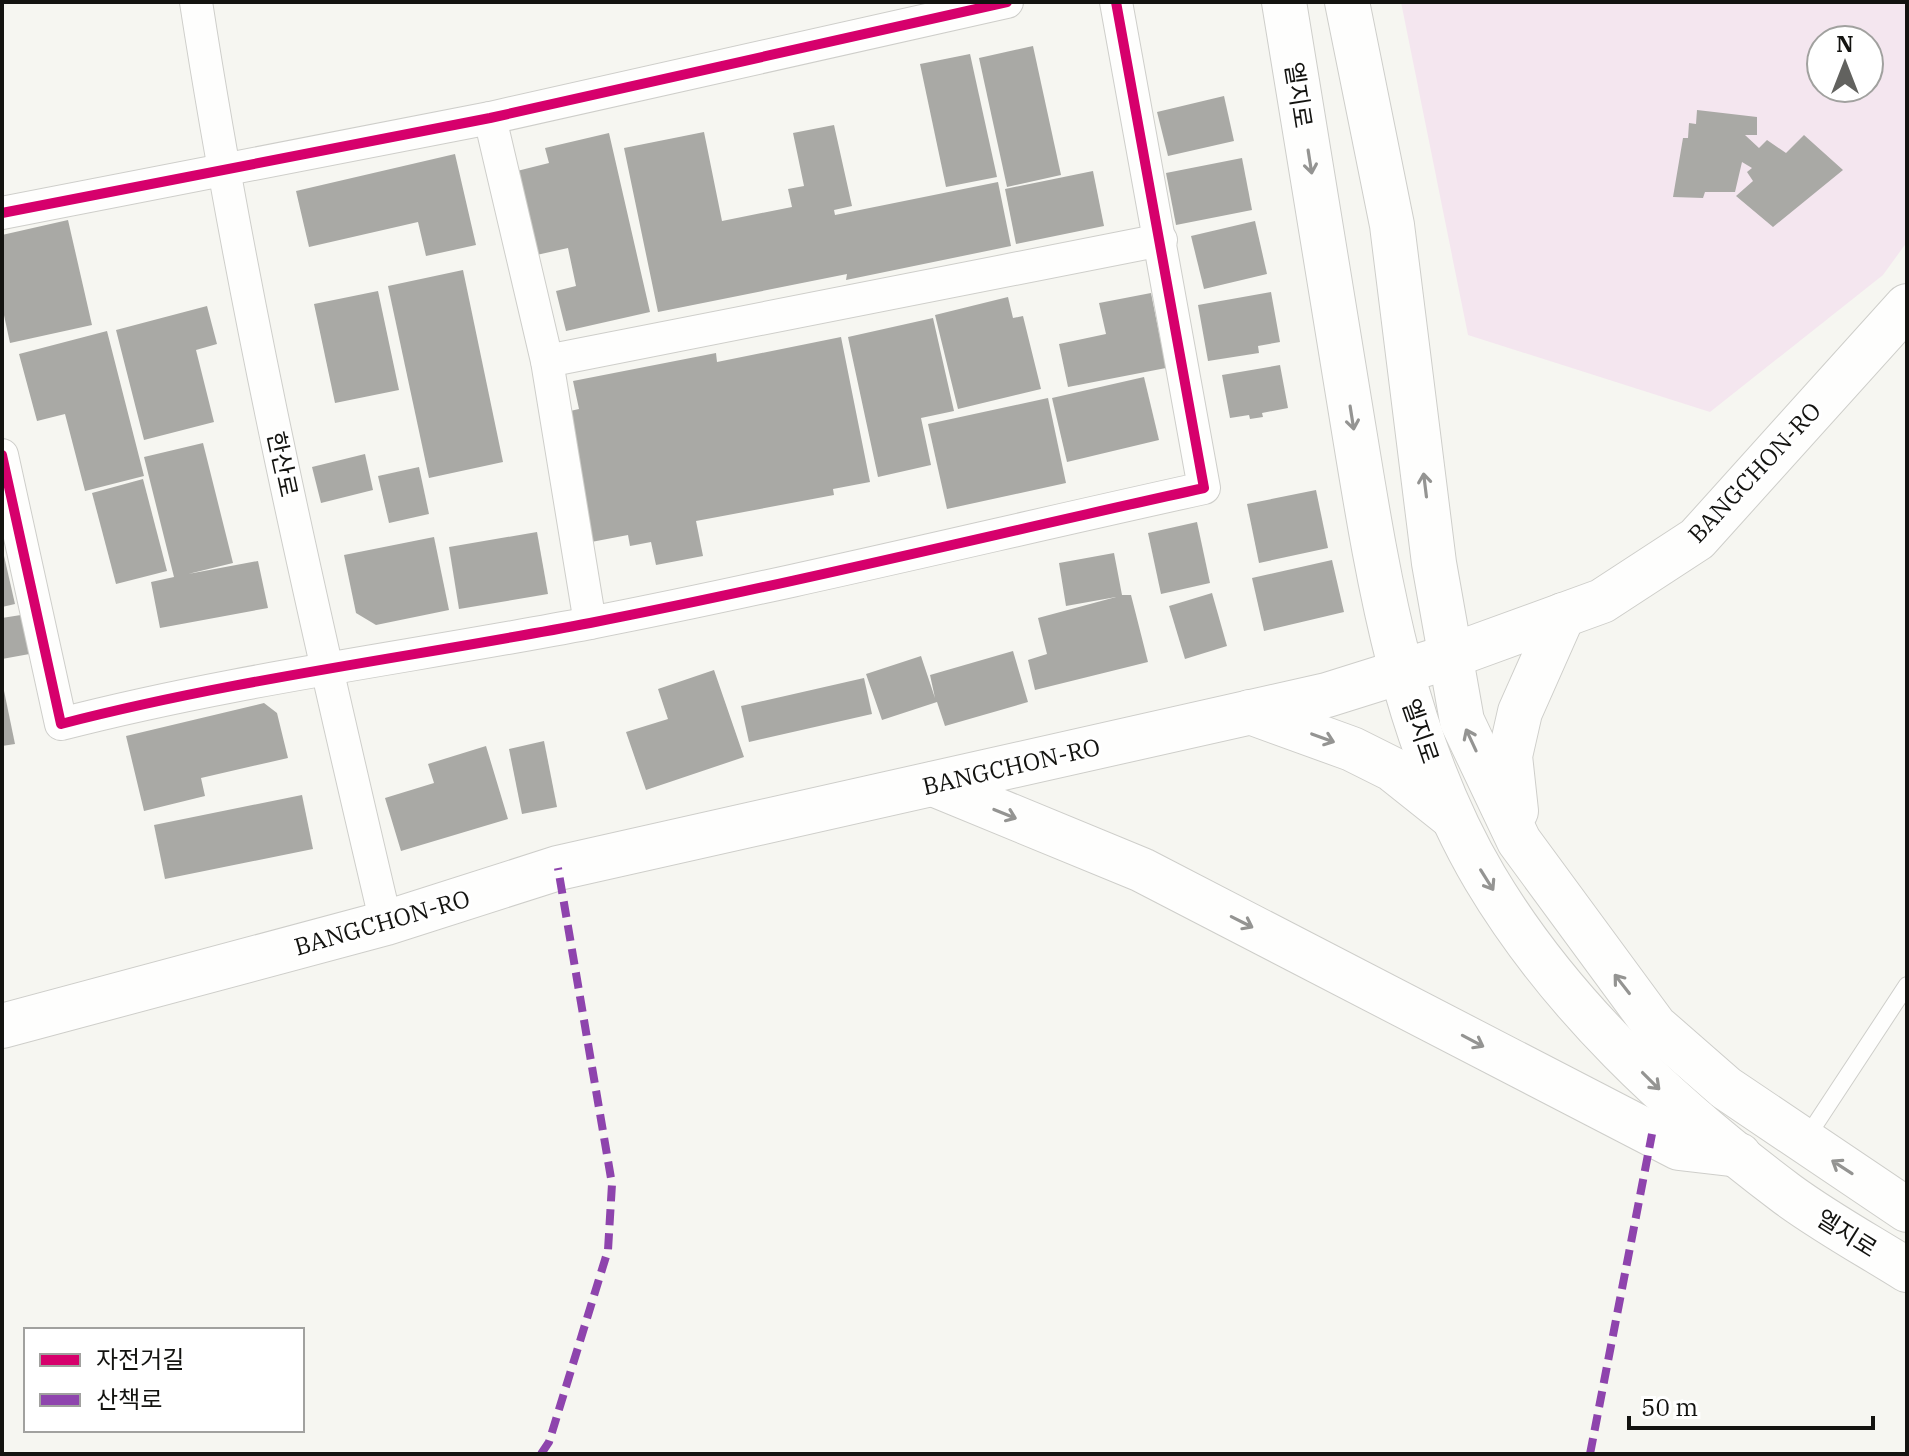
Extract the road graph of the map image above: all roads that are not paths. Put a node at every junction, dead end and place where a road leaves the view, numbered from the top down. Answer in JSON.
{"nodes":[{"id":1,"x":196,"y":2,"type":"edge"},
{"id":2,"x":1007,"y":2,"type":"edge"},
{"id":3,"x":1116,"y":2,"type":"edge"},
{"id":4,"x":1284,"y":2,"type":"edge"},
{"id":5,"x":1347,"y":2,"type":"edge"},
{"id":6,"x":490,"y":118,"type":"junction"},
{"id":7,"x":222,"y":172,"type":"junction"},
{"id":8,"x":2,"y":213,"type":"edge"},
{"id":9,"x":1161,"y":240,"type":"junction"},
{"id":10,"x":1907,"y":306,"type":"edge"},
{"id":11,"x":547,"y":361,"type":"junction"},
{"id":12,"x":2,"y":455,"type":"edge"},
{"id":13,"x":1563,"y":615,"type":"junction"},
{"id":14,"x":590,"y":623,"type":"junction"},
{"id":15,"x":1448,"y":657,"type":"junction"},
{"id":16,"x":326,"y":667,"type":"junction"},
{"id":17,"x":1400,"y":671,"type":"junction"},
{"id":18,"x":1250,"y":712,"type":"junction"},
{"id":19,"x":933,"y":784,"type":"junction"},
{"id":20,"x":1456,"y":820,"type":"junction"},
{"id":21,"x":1519,"y":841,"type":"junction"},
{"id":22,"x":386,"y":923,"type":"junction"},
{"id":23,"x":1907,"y":985,"type":"edge"},
{"id":24,"x":2,"y":1026,"type":"edge"},
{"id":25,"x":1804,"y":1142,"type":"junction"},
{"id":26,"x":1739,"y":1155,"type":"junction"},
{"id":27,"x":1907,"y":1210,"type":"edge"},
{"id":28,"x":1907,"y":1270,"type":"edge"}],
"edges":[{"from":1,"to":7,"type":"street","name":"한산로"},
{"from":2,"to":6,"type":"street"},
{"from":3,"to":9,"type":"street"},
{"from":4,"to":17,"type":"main road","name":"엘지로","one_way":true},
{"from":15,"to":5,"type":"main road","name":"엘지로","one_way":true},
{"from":6,"to":7,"type":"street"},
{"from":6,"to":11,"type":"street"},
{"from":7,"to":8,"type":"street"},
{"from":7,"to":16,"type":"street","name":"한산로"},
{"from":9,"to":11,"type":"street"},
{"from":9,"to":14,"type":"street"},
{"from":10,"to":13,"type":"main road","name":"BANGCHON-RO"},
{"from":11,"to":14,"type":"street"},
{"from":12,"to":16,"type":"street"},
{"from":13,"to":15,"type":"main road","name":"BANGCHON-RO"},
{"from":13,"to":21,"type":"main road"},
{"from":14,"to":16,"type":"street"},
{"from":15,"to":17,"type":"main road","name":"BANGCHON-RO"},
{"from":21,"to":15,"type":"main road","name":"엘지로","one_way":true},
{"from":16,"to":22,"type":"street","name":"한산로"},
{"from":17,"to":18,"type":"main road","name":"BANGCHON-RO"},
{"from":17,"to":20,"type":"main road","name":"엘지로"},
{"from":18,"to":19,"type":"main road","name":"BANGCHON-RO"},
{"from":18,"to":20,"type":"main road","one_way":true},
{"from":19,"to":22,"type":"main road","name":"BANGCHON-RO"},
{"from":19,"to":26,"type":"main road","one_way":true},
{"from":20,"to":26,"type":"main road","name":"엘지로","one_way":true},
{"from":25,"to":21,"type":"main road","name":"엘지로","one_way":true},
{"from":22,"to":24,"type":"main road","name":"BANGCHON-RO"},
{"from":23,"to":25,"type":"lane"},
{"from":27,"to":25,"type":"main road","name":"엘지로","one_way":true},
{"from":26,"to":28,"type":"main road","name":"엘지로"}]}
